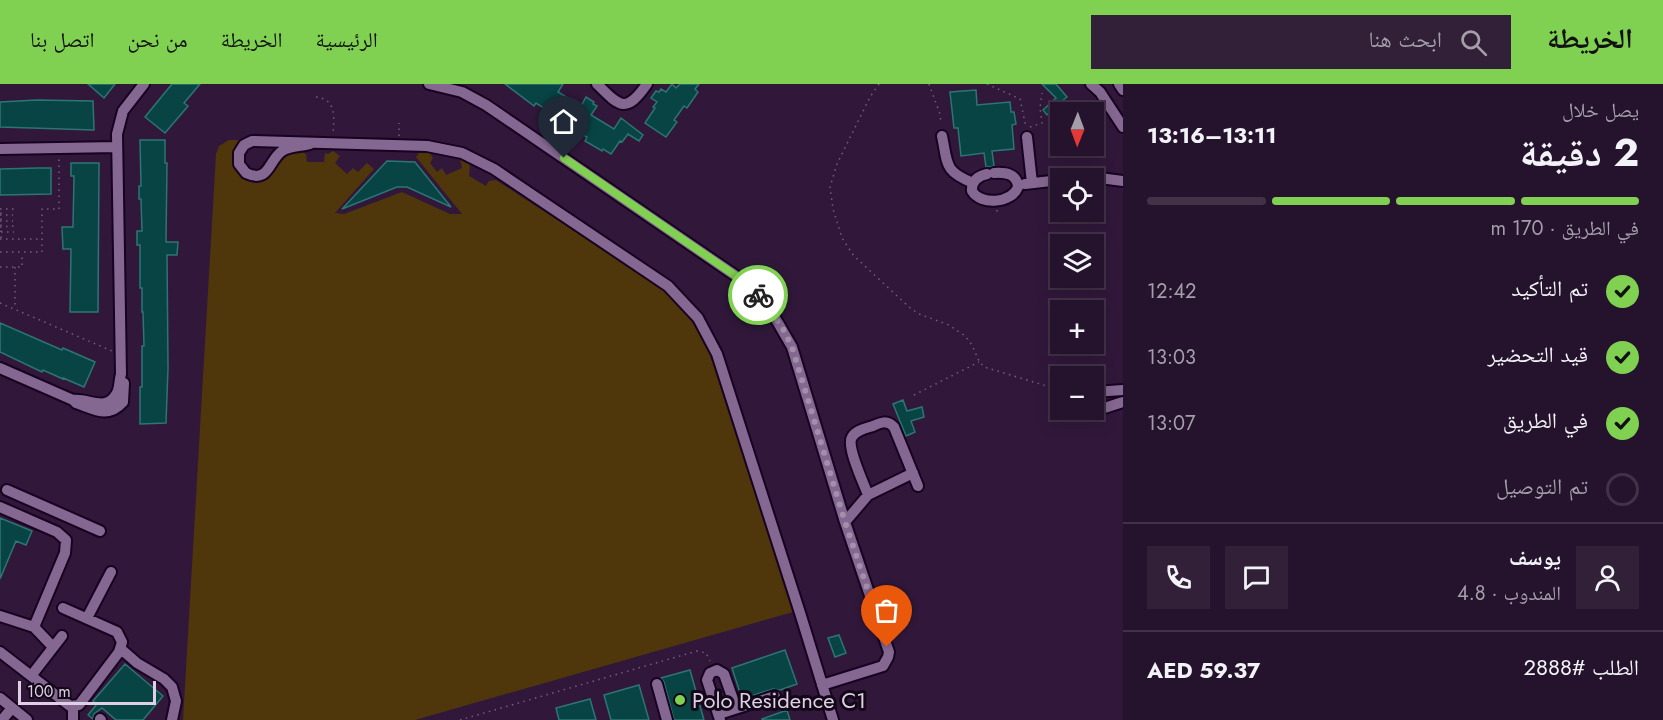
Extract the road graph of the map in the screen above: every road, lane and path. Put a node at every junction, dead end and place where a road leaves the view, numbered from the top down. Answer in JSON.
{"nodes":[{"id":1,"x":144,"y":84,"type":"edge"},
{"id":2,"x":429,"y":84,"type":"edge"},
{"id":3,"x":597,"y":84,"type":"edge"},
{"id":4,"x":647,"y":84,"type":"edge"},
{"id":5,"x":879,"y":84,"type":"edge"},
{"id":6,"x":929,"y":84,"type":"edge"},
{"id":7,"x":987,"y":84,"type":"edge"},
{"id":8,"x":1091,"y":84,"type":"edge"},
{"id":9,"x":1119,"y":84,"type":"edge"},
{"id":10,"x":1123,"y":90,"type":"edge"},
{"id":11,"x":1042,"y":93,"type":"dead end"},
{"id":12,"x":316,"y":97,"type":"dead end"},
{"id":13,"x":399,"y":123,"type":"dead end"},
{"id":14,"x":941,"y":124,"type":"dead end"},
{"id":15,"x":1123,"y":128,"type":"edge"},
{"id":16,"x":942,"y":136,"type":"dead end"},
{"id":17,"x":1027,"y":137,"type":"dead end"},
{"id":18,"x":310,"y":144,"type":"junction"},
{"id":19,"x":332,"y":144,"type":"junction"},
{"id":20,"x":399,"y":146,"type":"junction"},
{"id":21,"x":117,"y":147,"type":"junction"},
{"id":22,"x":58,"y":148,"type":"junction"},
{"id":23,"x":0,"y":149,"type":"edge"},
{"id":24,"x":1104,"y":179,"type":"edge"},
{"id":25,"x":1050,"y":181,"type":"edge"},
{"id":26,"x":1123,"y":181,"type":"edge"},
{"id":27,"x":973,"y":183,"type":"junction"},
{"id":28,"x":1032,"y":183,"type":"junction"},
{"id":29,"x":1018,"y":185,"type":"junction"},
{"id":30,"x":1,"y":209,"type":"edge"},
{"id":31,"x":10,"y":209,"type":"junction"},
{"id":32,"x":15,"y":209,"type":"dead end"},
{"id":33,"x":1,"y":215,"type":"edge"},
{"id":34,"x":11,"y":215,"type":"junction"},
{"id":35,"x":1,"y":221,"type":"edge"},
{"id":36,"x":10,"y":221,"type":"junction"},
{"id":37,"x":1,"y":226,"type":"edge"},
{"id":38,"x":11,"y":226,"type":"junction"},
{"id":39,"x":1,"y":232,"type":"edge"},
{"id":40,"x":9,"y":232,"type":"junction"},
{"id":41,"x":14,"y":232,"type":"dead end"},
{"id":42,"x":1,"y":239,"type":"edge"},
{"id":43,"x":8,"y":239,"type":"junction"},
{"id":44,"x":42,"y":239,"type":"junction"},
{"id":45,"x":0,"y":252,"type":"edge"},
{"id":46,"x":22,"y":252,"type":"junction"},
{"id":47,"x":0,"y":267,"type":"edge"},
{"id":48,"x":15,"y":267,"type":"junction"},
{"id":49,"x":0,"y":303,"type":"edge"},
{"id":50,"x":15,"y":309,"type":"junction"},
{"id":51,"x":121,"y":356,"type":"junction"},
{"id":52,"x":979,"y":361,"type":"junction"},
{"id":53,"x":0,"y":368,"type":"edge"},
{"id":54,"x":1050,"y":387,"type":"edge"},
{"id":55,"x":1123,"y":390,"type":"edge"},
{"id":56,"x":1104,"y":391,"type":"edge"},
{"id":57,"x":914,"y":395,"type":"dead end"},
{"id":58,"x":1123,"y":402,"type":"edge"},
{"id":59,"x":1104,"y":407,"type":"edge"},
{"id":60,"x":913,"y":473,"type":"junction"},
{"id":61,"x":918,"y":486,"type":"dead end"},
{"id":62,"x":7,"y":490,"type":"dead end"},
{"id":63,"x":868,"y":495,"type":"junction"},
{"id":64,"x":0,"y":507,"type":"edge"},
{"id":65,"x":64,"y":515,"type":"junction"},
{"id":66,"x":845,"y":522,"type":"junction"},
{"id":67,"x":100,"y":531,"type":"dead end"},
{"id":68,"x":57,"y":532,"type":"junction"},
{"id":69,"x":111,"y":572,"type":"dead end"},
{"id":70,"x":63,"y":608,"type":"dead end"},
{"id":71,"x":0,"y":616,"type":"edge"},
{"id":72,"x":87,"y":618,"type":"junction"},
{"id":73,"x":34,"y":627,"type":"junction"},
{"id":74,"x":62,"y":636,"type":"dead end"},
{"id":75,"x":53,"y":646,"type":"junction"},
{"id":76,"x":121,"y":649,"type":"junction"},
{"id":77,"x":0,"y":651,"type":"edge"},
{"id":78,"x":711,"y":663,"type":"dead end"},
{"id":79,"x":31,"y":676,"type":"junction"},
{"id":80,"x":657,"y":684,"type":"dead end"},
{"id":81,"x":822,"y":685,"type":"junction"},
{"id":82,"x":775,"y":696,"type":"dead end"},
{"id":83,"x":0,"y":698,"type":"edge"},
{"id":84,"x":73,"y":707,"type":"junction"},
{"id":85,"x":12,"y":708,"type":"junction"},
{"id":86,"x":736,"y":708,"type":"junction"},
{"id":87,"x":719,"y":717,"type":"edge"},
{"id":88,"x":2,"y":719,"type":"edge"},
{"id":89,"x":25,"y":719,"type":"edge"},
{"id":90,"x":73,"y":720,"type":"edge"},
{"id":91,"x":172,"y":720,"type":"edge"},
{"id":92,"x":460,"y":720,"type":"edge"},
{"id":93,"x":667,"y":720,"type":"edge"},
{"id":94,"x":833,"y":720,"type":"edge"}],
"edges":[{"from":1,"to":21,"type":"street"},
{"from":2,"to":66,"type":"street"},
{"from":3,"to":4,"type":"street"},
{"from":5,"to":52,"type":"path"},
{"from":6,"to":14,"type":"path"},
{"from":7,"to":11,"type":"path"},
{"from":8,"to":15,"type":"street"},
{"from":9,"to":10,"type":"street"},
{"from":12,"to":19,"type":"path"},
{"from":13,"to":20,"type":"path"},
{"from":16,"to":27,"type":"street"},
{"from":17,"to":28,"type":"street"},
{"from":18,"to":18,"type":"street"},
{"from":18,"to":19,"type":"street"},
{"from":19,"to":20,"type":"street"},
{"from":20,"to":81,"type":"street"},
{"from":21,"to":22,"type":"street"},
{"from":21,"to":51,"type":"street"},
{"from":22,"to":23,"type":"street"},
{"from":22,"to":44,"type":"path"},
{"from":24,"to":26,"type":"street"},
{"from":25,"to":28,"type":"street"},
{"from":27,"to":29,"type":"street"},
{"from":27,"to":29,"type":"street"},
{"from":28,"to":29,"type":"street"},
{"from":30,"to":31,"type":"path"},
{"from":30,"to":33,"type":"path"},
{"from":31,"to":32,"type":"path"},
{"from":31,"to":34,"type":"path"},
{"from":33,"to":34,"type":"path"},
{"from":33,"to":35,"type":"path"},
{"from":34,"to":36,"type":"path"},
{"from":35,"to":36,"type":"path"},
{"from":35,"to":37,"type":"path"},
{"from":36,"to":38,"type":"path"},
{"from":37,"to":38,"type":"path"},
{"from":37,"to":39,"type":"path"},
{"from":38,"to":40,"type":"path"},
{"from":39,"to":40,"type":"path"},
{"from":39,"to":42,"type":"path"},
{"from":40,"to":41,"type":"path"},
{"from":40,"to":43,"type":"path"},
{"from":42,"to":43,"type":"path"},
{"from":43,"to":44,"type":"path"},
{"from":44,"to":46,"type":"path"},
{"from":45,"to":46,"type":"path"},
{"from":46,"to":48,"type":"path"},
{"from":47,"to":48,"type":"path"},
{"from":48,"to":50,"type":"path"},
{"from":49,"to":50,"type":"path"},
{"from":50,"to":51,"type":"path"},
{"from":51,"to":53,"type":"street"},
{"from":52,"to":54,"type":"path"},
{"from":52,"to":57,"type":"path"},
{"from":55,"to":56,"type":"street"},
{"from":58,"to":59,"type":"street"},
{"from":60,"to":61,"type":"street"},
{"from":60,"to":63,"type":"street"},
{"from":60,"to":63,"type":"street"},
{"from":62,"to":65,"type":"street"},
{"from":63,"to":66,"type":"street"},
{"from":64,"to":68,"type":"street"},
{"from":65,"to":67,"type":"street"},
{"from":65,"to":68,"type":"street"},
{"from":66,"to":81,"type":"street"},
{"from":68,"to":73,"type":"street"},
{"from":69,"to":72,"type":"street"},
{"from":70,"to":72,"type":"street"},
{"from":71,"to":73,"type":"street"},
{"from":72,"to":76,"type":"street"},
{"from":73,"to":75,"type":"street"},
{"from":74,"to":75,"type":"street"},
{"from":75,"to":79,"type":"street"},
{"from":76,"to":84,"type":"street"},
{"from":76,"to":91,"type":"street"},
{"from":77,"to":79,"type":"street"},
{"from":78,"to":92,"type":"path"},
{"from":79,"to":84,"type":"street"},
{"from":80,"to":93,"type":"street"},
{"from":81,"to":94,"type":"street"},
{"from":82,"to":86,"type":"street"},
{"from":83,"to":85,"type":"street"},
{"from":84,"to":90,"type":"street"},
{"from":85,"to":88,"type":"street"},
{"from":85,"to":89,"type":"street"},
{"from":86,"to":87,"type":"street"},
{"from":86,"to":87,"type":"street"}]}
